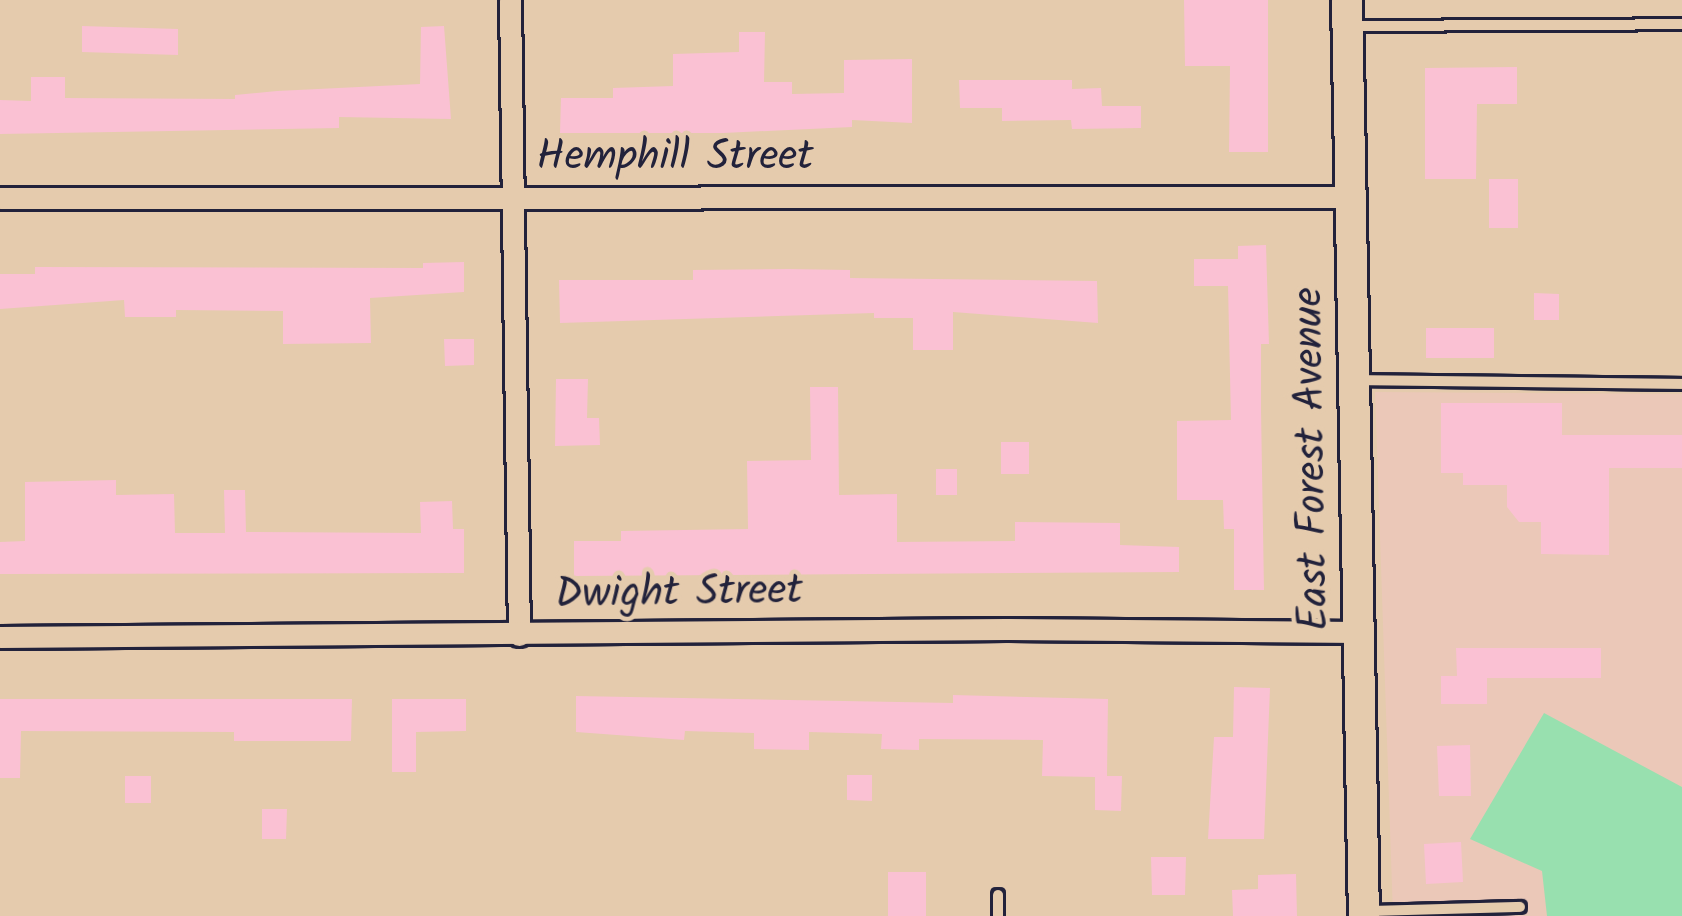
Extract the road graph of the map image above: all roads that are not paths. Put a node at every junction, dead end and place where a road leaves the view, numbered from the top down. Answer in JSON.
{"nodes":[{"id":1,"x":510,"y":0,"type":"edge"},
{"id":2,"x":1348,"y":13,"type":"edge"},
{"id":3,"x":1682,"y":25,"type":"edge"},
{"id":4,"x":512,"y":196,"type":"junction"},
{"id":5,"x":1350,"y":197,"type":"junction"},
{"id":6,"x":0,"y":198,"type":"edge"},
{"id":7,"x":1355,"y":380,"type":"junction"},
{"id":8,"x":1682,"y":384,"type":"edge"},
{"id":9,"x":1358,"y":632,"type":"junction"},
{"id":10,"x":520,"y":635,"type":"junction"},
{"id":11,"x":0,"y":637,"type":"edge"},
{"id":12,"x":998,"y":896,"type":"dead end"},
{"id":13,"x":1520,"y":907,"type":"dead end"},
{"id":14,"x":1364,"y":914,"type":"edge"},
{"id":15,"x":998,"y":916,"type":"edge"}],
"edges":[{"from":1,"to":4,"type":"street"},
{"from":2,"to":3,"type":"lane"},
{"from":2,"to":5,"type":"main road","name":"East Forest Avenue"},
{"from":4,"to":5,"type":"street","name":"Hemphill Street"},
{"from":4,"to":6,"type":"street","name":"Hemphill Street"},
{"from":4,"to":10,"type":"street"},
{"from":5,"to":7,"type":"main road","name":"East Forest Avenue"},
{"from":7,"to":8,"type":"lane"},
{"from":7,"to":9,"type":"main road","name":"East Forest Avenue"},
{"from":9,"to":10,"type":"street","name":"Dwight Street"},
{"from":9,"to":14,"type":"main road","name":"East Forest Avenue"},
{"from":10,"to":11,"type":"street","name":"Dwight Street"},
{"from":12,"to":15,"type":"lane"},
{"from":13,"to":14,"type":"lane"}]}
